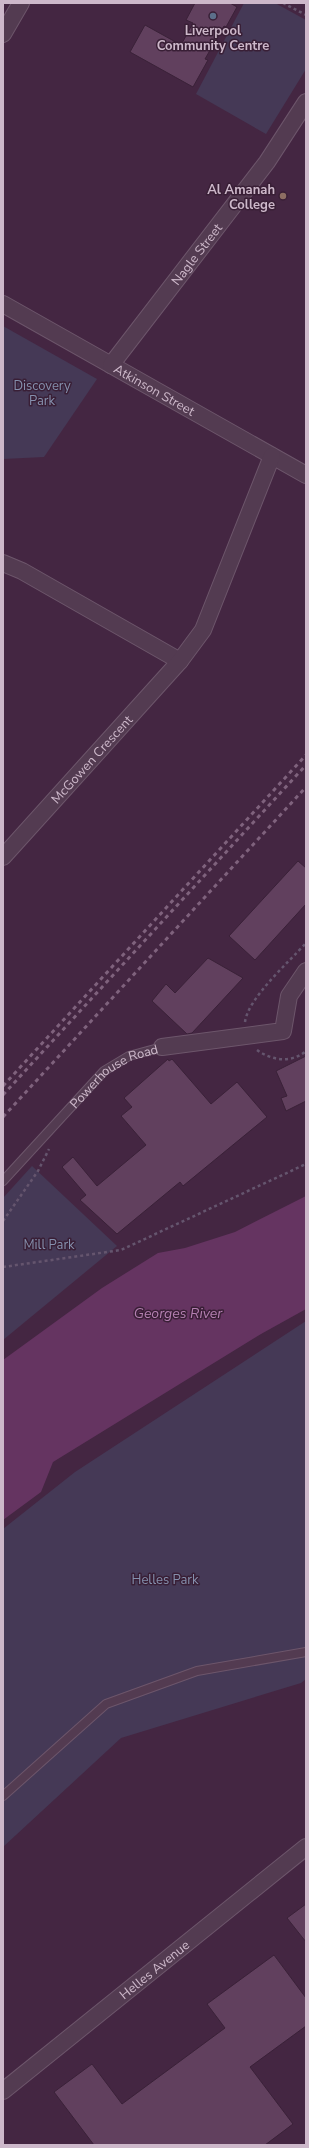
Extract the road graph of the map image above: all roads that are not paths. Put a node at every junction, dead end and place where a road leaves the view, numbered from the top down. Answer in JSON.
{"nodes":[{"id":1,"x":21,"y":3,"type":"edge"},
{"id":2,"x":3,"y":34,"type":"edge"},
{"id":3,"x":306,"y":102,"type":"edge"},
{"id":4,"x":3,"y":304,"type":"edge"},
{"id":5,"x":111,"y":365,"type":"junction"},
{"id":6,"x":272,"y":456,"type":"junction"},
{"id":7,"x":306,"y":475,"type":"edge"},
{"id":8,"x":3,"y":563,"type":"edge"},
{"id":9,"x":180,"y":661,"type":"junction"},
{"id":10,"x":3,"y":856,"type":"edge"},
{"id":11,"x":306,"y":971,"type":"edge"},
{"id":12,"x":162,"y":1047,"type":"joint"},
{"id":13,"x":3,"y":1181,"type":"edge"},
{"id":14,"x":306,"y":1652,"type":"edge"},
{"id":15,"x":3,"y":1796,"type":"edge"},
{"id":16,"x":306,"y":1847,"type":"edge"},
{"id":17,"x":3,"y":2091,"type":"edge"}],
"edges":[{"from":1,"to":2,"type":"street"},
{"from":3,"to":5,"type":"street","name":"Nagle Street"},
{"from":4,"to":5,"type":"street","name":"Atkinson Street"},
{"from":5,"to":6,"type":"street","name":"Atkinson Street"},
{"from":6,"to":7,"type":"street","name":"Atkinson Street"},
{"from":6,"to":9,"type":"street","name":"McGowen Crescent"},
{"from":8,"to":9,"type":"street"},
{"from":9,"to":10,"type":"street","name":"McGowen Crescent"},
{"from":11,"to":12,"type":"street","name":"Powerhouse Road"},
{"from":12,"to":13,"type":"lane","name":"Powerhouse Road"},
{"from":14,"to":15,"type":"lane"},
{"from":16,"to":17,"type":"street","name":"Helles Avenue"}]}
